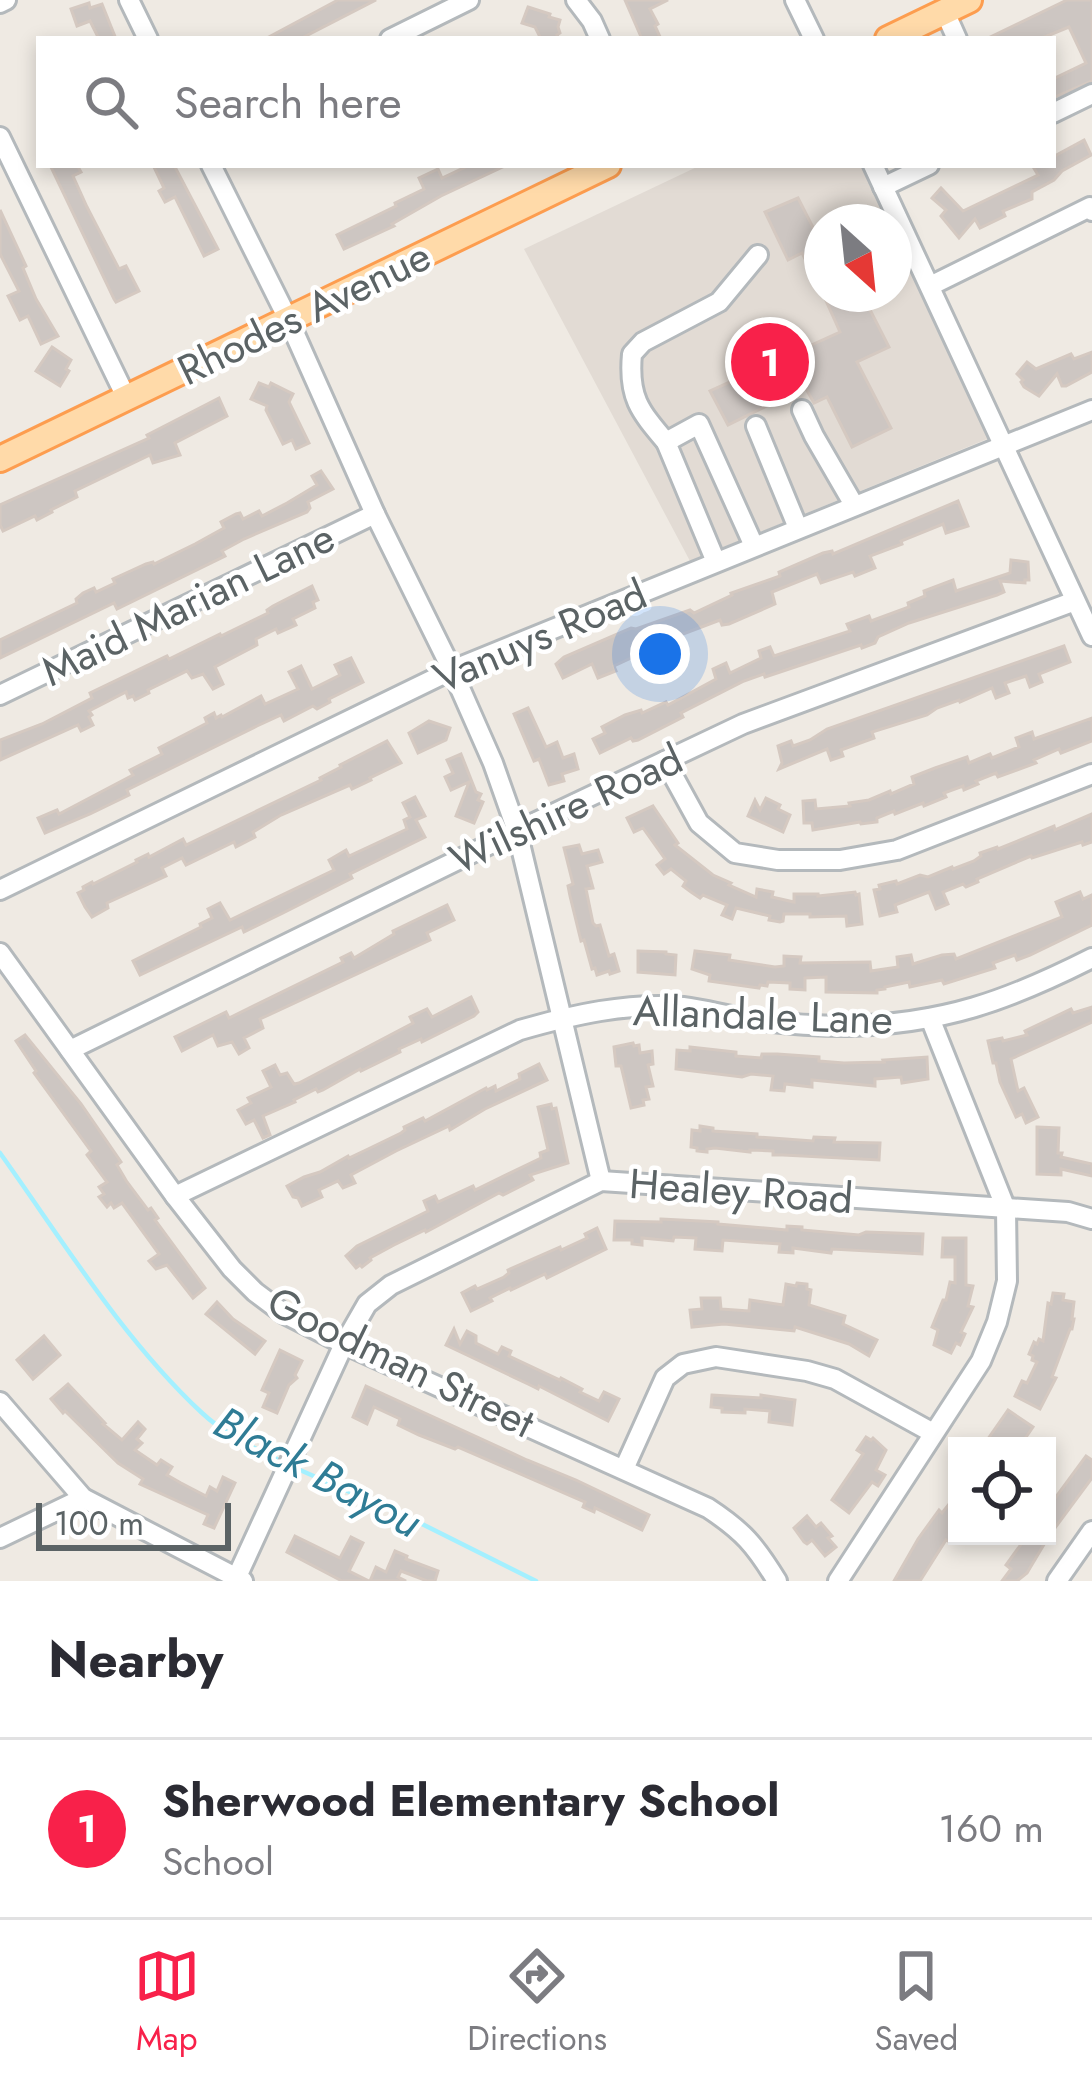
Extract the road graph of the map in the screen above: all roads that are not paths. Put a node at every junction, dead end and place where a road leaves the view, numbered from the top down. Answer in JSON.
{"nodes":[{"id":1,"x":129,"y":0,"type":"edge"},
{"id":2,"x":470,"y":0,"type":"edge"},
{"id":3,"x":576,"y":0,"type":"edge"},
{"id":4,"x":795,"y":0,"type":"edge"},
{"id":5,"x":969,"y":0,"type":"edge"},
{"id":6,"x":945,"y":12,"type":"junction"},
{"id":7,"x":915,"y":33,"type":"edge"},
{"id":8,"x":147,"y":36,"type":"edge"},
{"id":9,"x":396,"y":36,"type":"edge"},
{"id":10,"x":599,"y":36,"type":"edge"},
{"id":11,"x":813,"y":36,"type":"edge"},
{"id":12,"x":956,"y":36,"type":"edge"},
{"id":13,"x":1092,"y":94,"type":"edge"},
{"id":14,"x":1056,"y":112,"type":"edge"},
{"id":15,"x":0,"y":137,"type":"edge"},
{"id":16,"x":213,"y":168,"type":"edge"},
{"id":17,"x":602,"y":168,"type":"edge"},
{"id":18,"x":874,"y":168,"type":"edge"},
{"id":19,"x":923,"y":168,"type":"edge"},
{"id":20,"x":884,"y":187,"type":"junction"},
{"id":21,"x":1091,"y":209,"type":"edge"},
{"id":22,"x":758,"y":255,"type":"dead end"},
{"id":23,"x":930,"y":286,"type":"junction"},
{"id":24,"x":290,"y":321,"type":"junction"},
{"id":25,"x":126,"y":398,"type":"junction"},
{"id":26,"x":802,"y":410,"type":"dead end"},
{"id":27,"x":1092,"y":410,"type":"edge"},
{"id":28,"x":756,"y":426,"type":"dead end"},
{"id":29,"x":666,"y":442,"type":"junction"},
{"id":30,"x":1004,"y":443,"type":"junction"},
{"id":31,"x":0,"y":459,"type":"edge"},
{"id":32,"x":854,"y":505,"type":"junction"},
{"id":33,"x":375,"y":514,"type":"junction"},
{"id":34,"x":798,"y":528,"type":"junction"},
{"id":35,"x":754,"y":546,"type":"junction"},
{"id":36,"x":716,"y":562,"type":"junction"},
{"id":37,"x":1075,"y":601,"type":"junction"},
{"id":38,"x":1092,"y":636,"type":"edge"},
{"id":39,"x":452,"y":670,"type":"junction"},
{"id":40,"x":0,"y":694,"type":"edge"},
{"id":41,"x":665,"y":761,"type":"junction"},
{"id":42,"x":1092,"y":774,"type":"edge"},
{"id":43,"x":517,"y":831,"type":"junction"},
{"id":44,"x":0,"y":890,"type":"edge"},
{"id":45,"x":0,"y":953,"type":"edge"},
{"id":46,"x":1092,"y":958,"type":"edge"},
{"id":47,"x":563,"y":1018,"type":"junction"},
{"id":48,"x":930,"y":1018,"type":"junction"},
{"id":49,"x":70,"y":1050,"type":"junction"},
{"id":50,"x":601,"y":1181,"type":"junction"},
{"id":51,"x":176,"y":1196,"type":"junction"},
{"id":52,"x":1006,"y":1209,"type":"junction"},
{"id":53,"x":1092,"y":1219,"type":"edge"},
{"id":54,"x":344,"y":1344,"type":"junction"},
{"id":55,"x":0,"y":1402,"type":"edge"},
{"id":56,"x":933,"y":1433,"type":"junction"},
{"id":57,"x":624,"y":1468,"type":"junction"},
{"id":58,"x":83,"y":1498,"type":"junction"},
{"id":59,"x":1092,"y":1531,"type":"edge"},
{"id":60,"x":0,"y":1538,"type":"edge"},
{"id":61,"x":238,"y":1580,"type":"edge"},
{"id":62,"x":777,"y":1581,"type":"edge"},
{"id":63,"x":838,"y":1581,"type":"edge"},
{"id":64,"x":1058,"y":1581,"type":"edge"}],
"edges":[{"from":1,"to":8,"type":"street"},
{"from":2,"to":9,"type":"street"},
{"from":3,"to":10,"type":"street"},
{"from":4,"to":11,"type":"street"},
{"from":5,"to":6,"type":"main road"},
{"from":6,"to":7,"type":"main road"},
{"from":6,"to":12,"type":"street"},
{"from":13,"to":14,"type":"street"},
{"from":15,"to":25,"type":"street"},
{"from":16,"to":24,"type":"street"},
{"from":17,"to":24,"type":"main road","name":"Rhodes Avenue"},
{"from":18,"to":20,"type":"street"},
{"from":19,"to":20,"type":"street"},
{"from":20,"to":23,"type":"street"},
{"from":21,"to":23,"type":"street"},
{"from":22,"to":29,"type":"street"},
{"from":23,"to":30,"type":"street"},
{"from":24,"to":25,"type":"main road","name":"Rhodes Avenue"},
{"from":24,"to":33,"type":"street"},
{"from":25,"to":31,"type":"main road","name":"Rhodes Avenue"},
{"from":26,"to":32,"type":"street"},
{"from":27,"to":30,"type":"street","name":"Vanuys Road"},
{"from":28,"to":34,"type":"street"},
{"from":29,"to":35,"type":"street"},
{"from":29,"to":36,"type":"street"},
{"from":30,"to":32,"type":"street","name":"Vanuys Road"},
{"from":30,"to":37,"type":"street"},
{"from":32,"to":34,"type":"street","name":"Vanuys Road"},
{"from":33,"to":39,"type":"street"},
{"from":33,"to":40,"type":"street","name":"Maid Marian Lane"},
{"from":34,"to":35,"type":"street","name":"Vanuys Road"},
{"from":35,"to":36,"type":"street","name":"Vanuys Road"},
{"from":36,"to":39,"type":"street","name":"Vanuys Road"},
{"from":37,"to":38,"type":"street"},
{"from":37,"to":41,"type":"street","name":"Wilshire Road"},
{"from":39,"to":43,"type":"street"},
{"from":39,"to":44,"type":"street","name":"Vanuys Road"},
{"from":41,"to":42,"type":"street"},
{"from":41,"to":43,"type":"street","name":"Wilshire Road"},
{"from":43,"to":47,"type":"street"},
{"from":43,"to":49,"type":"street","name":"Wilshire Road"},
{"from":45,"to":49,"type":"street","name":"Goodman Street"},
{"from":46,"to":48,"type":"street","name":"Allandale Lane"},
{"from":47,"to":48,"type":"street","name":"Allandale Lane"},
{"from":47,"to":50,"type":"street"},
{"from":47,"to":51,"type":"street","name":"Allandale Lane"},
{"from":48,"to":52,"type":"street"},
{"from":49,"to":51,"type":"street","name":"Goodman Street"},
{"from":50,"to":52,"type":"street","name":"Healey Road"},
{"from":50,"to":54,"type":"street","name":"Healey Road"},
{"from":51,"to":54,"type":"street","name":"Goodman Street"},
{"from":52,"to":53,"type":"street","name":"Healey Road"},
{"from":52,"to":56,"type":"street"},
{"from":54,"to":57,"type":"street","name":"Goodman Street"},
{"from":54,"to":61,"type":"street","name":"Healey Road"},
{"from":55,"to":58,"type":"street"},
{"from":56,"to":57,"type":"street"},
{"from":56,"to":63,"type":"street"},
{"from":57,"to":62,"type":"street","name":"Goodman Street"},
{"from":58,"to":60,"type":"street"},
{"from":58,"to":61,"type":"street"},
{"from":59,"to":64,"type":"street"}]}
